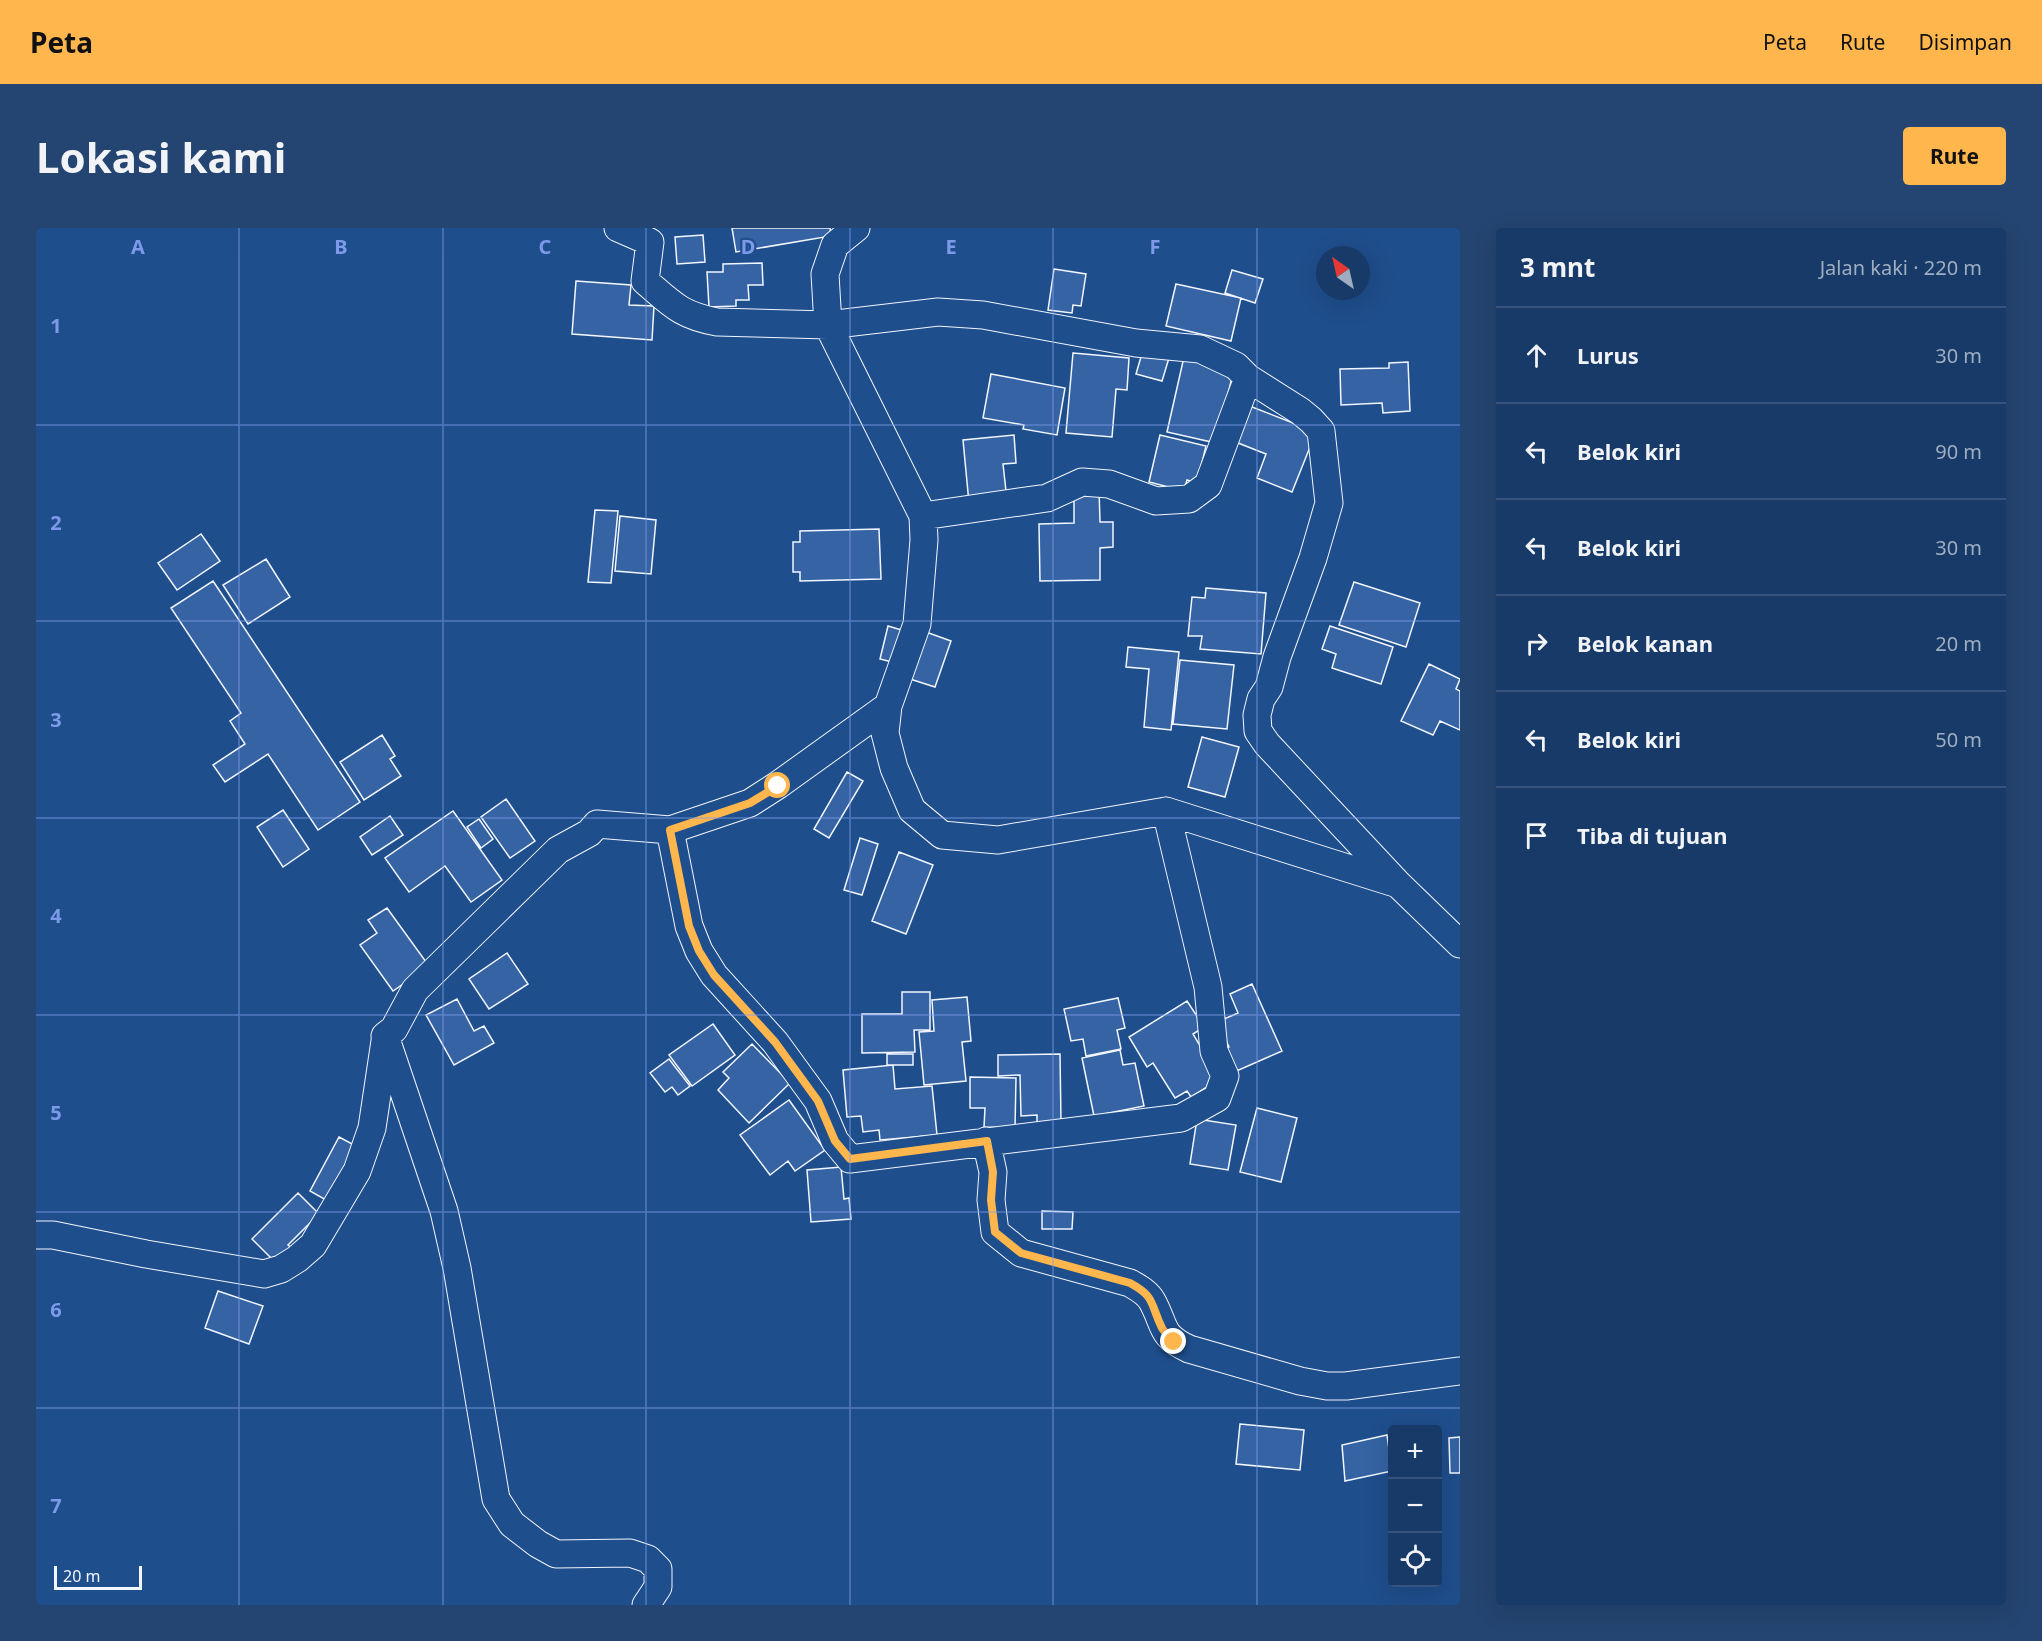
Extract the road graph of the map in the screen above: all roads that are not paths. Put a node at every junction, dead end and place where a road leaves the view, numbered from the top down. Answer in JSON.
{"nodes":[{"id":1,"x":618,"y":228,"type":"edge"},
{"id":2,"x":856,"y":228,"type":"edge"},
{"id":3,"x":828,"y":325,"type":"junction"},
{"id":4,"x":1248,"y":378,"type":"junction"},
{"id":5,"x":923,"y":516,"type":"junction"},
{"id":6,"x":888,"y":706,"type":"junction"},
{"id":7,"x":1166,"y":811,"type":"junction"},
{"id":8,"x":670,"y":830,"type":"junction"},
{"id":9,"x":1398,"y":884,"type":"junction"},
{"id":10,"x":1460,"y":944,"type":"edge"},
{"id":11,"x":385,"y":1036,"type":"junction"},
{"id":12,"x":987,"y":1141,"type":"junction"},
{"id":13,"x":36,"y":1235,"type":"edge"},
{"id":14,"x":1460,"y":1371,"type":"edge"},
{"id":15,"x":646,"y":1605,"type":"edge"}],
"edges":[{"from":1,"to":3,"type":"street"},
{"from":2,"to":3,"type":"street"},
{"from":3,"to":4,"type":"street"},
{"from":3,"to":5,"type":"street"},
{"from":4,"to":5,"type":"street"},
{"from":4,"to":9,"type":"street"},
{"from":5,"to":6,"type":"street"},
{"from":6,"to":7,"type":"street"},
{"from":6,"to":8,"type":"street"},
{"from":7,"to":9,"type":"street"},
{"from":7,"to":12,"type":"street"},
{"from":8,"to":11,"type":"street"},
{"from":8,"to":12,"type":"street"},
{"from":9,"to":10,"type":"street"},
{"from":11,"to":13,"type":"street"},
{"from":11,"to":15,"type":"street"},
{"from":12,"to":14,"type":"street"}]}
